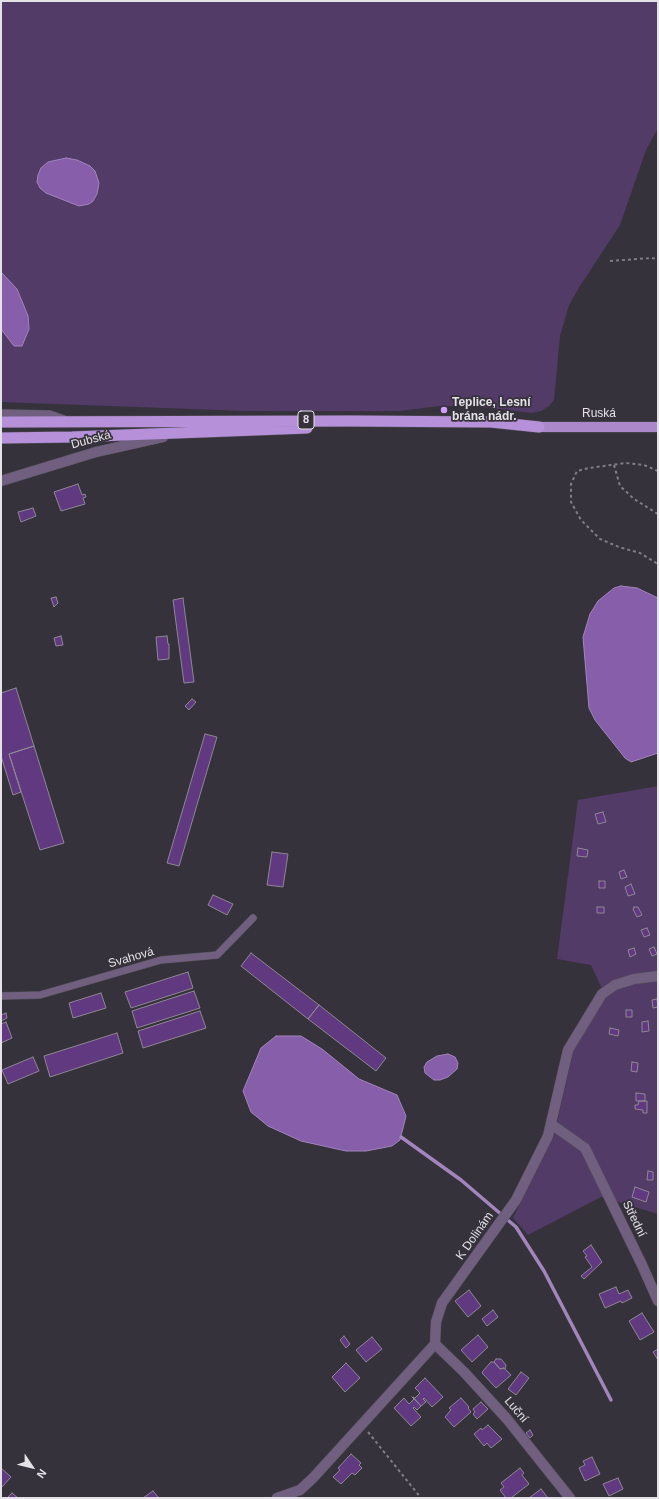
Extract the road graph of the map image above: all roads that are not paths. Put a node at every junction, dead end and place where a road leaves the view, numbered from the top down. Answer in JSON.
{"nodes":[{"id":1,"x":1,"y":413,"type":"edge"},
{"id":2,"x":1,"y":422,"type":"edge"},
{"id":3,"x":73,"y":422,"type":"junction"},
{"id":4,"x":539,"y":427,"type":"junction"},
{"id":5,"x":658,"y":428,"type":"edge"},
{"id":6,"x":190,"y":433,"type":"junction"},
{"id":7,"x":1,"y":438,"type":"edge"},
{"id":8,"x":1,"y":481,"type":"edge"},
{"id":9,"x":253,"y":918,"type":"dead end"},
{"id":10,"x":658,"y":976,"type":"edge"},
{"id":11,"x":1,"y":996,"type":"edge"},
{"id":12,"x":551,"y":1124,"type":"junction"},
{"id":13,"x":658,"y":1301,"type":"edge"},
{"id":14,"x":435,"y":1344,"type":"junction"},
{"id":15,"x":277,"y":1498,"type":"edge"},
{"id":16,"x":570,"y":1498,"type":"edge"}],
"edges":[{"from":1,"to":3,"type":"lane"},
{"from":2,"to":3,"type":"highway","number":"8"},
{"from":3,"to":4,"type":"highway","number":"8"},
{"from":4,"to":5,"type":"main road","name":"Ruská","number":"8"},
{"from":4,"to":6,"type":"highway","number":"8"},
{"from":6,"to":7,"type":"highway","number":"8"},
{"from":6,"to":8,"type":"street","name":"Dubská"},
{"from":9,"to":11,"type":"lane","name":"Svahová"},
{"from":10,"to":12,"type":"street","name":"K Dolinám"},
{"from":12,"to":13,"type":"street","name":"Střední"},
{"from":12,"to":14,"type":"street","name":"K Dolinám"},
{"from":14,"to":15,"type":"street"},
{"from":14,"to":16,"type":"street","name":"Luční"}]}
